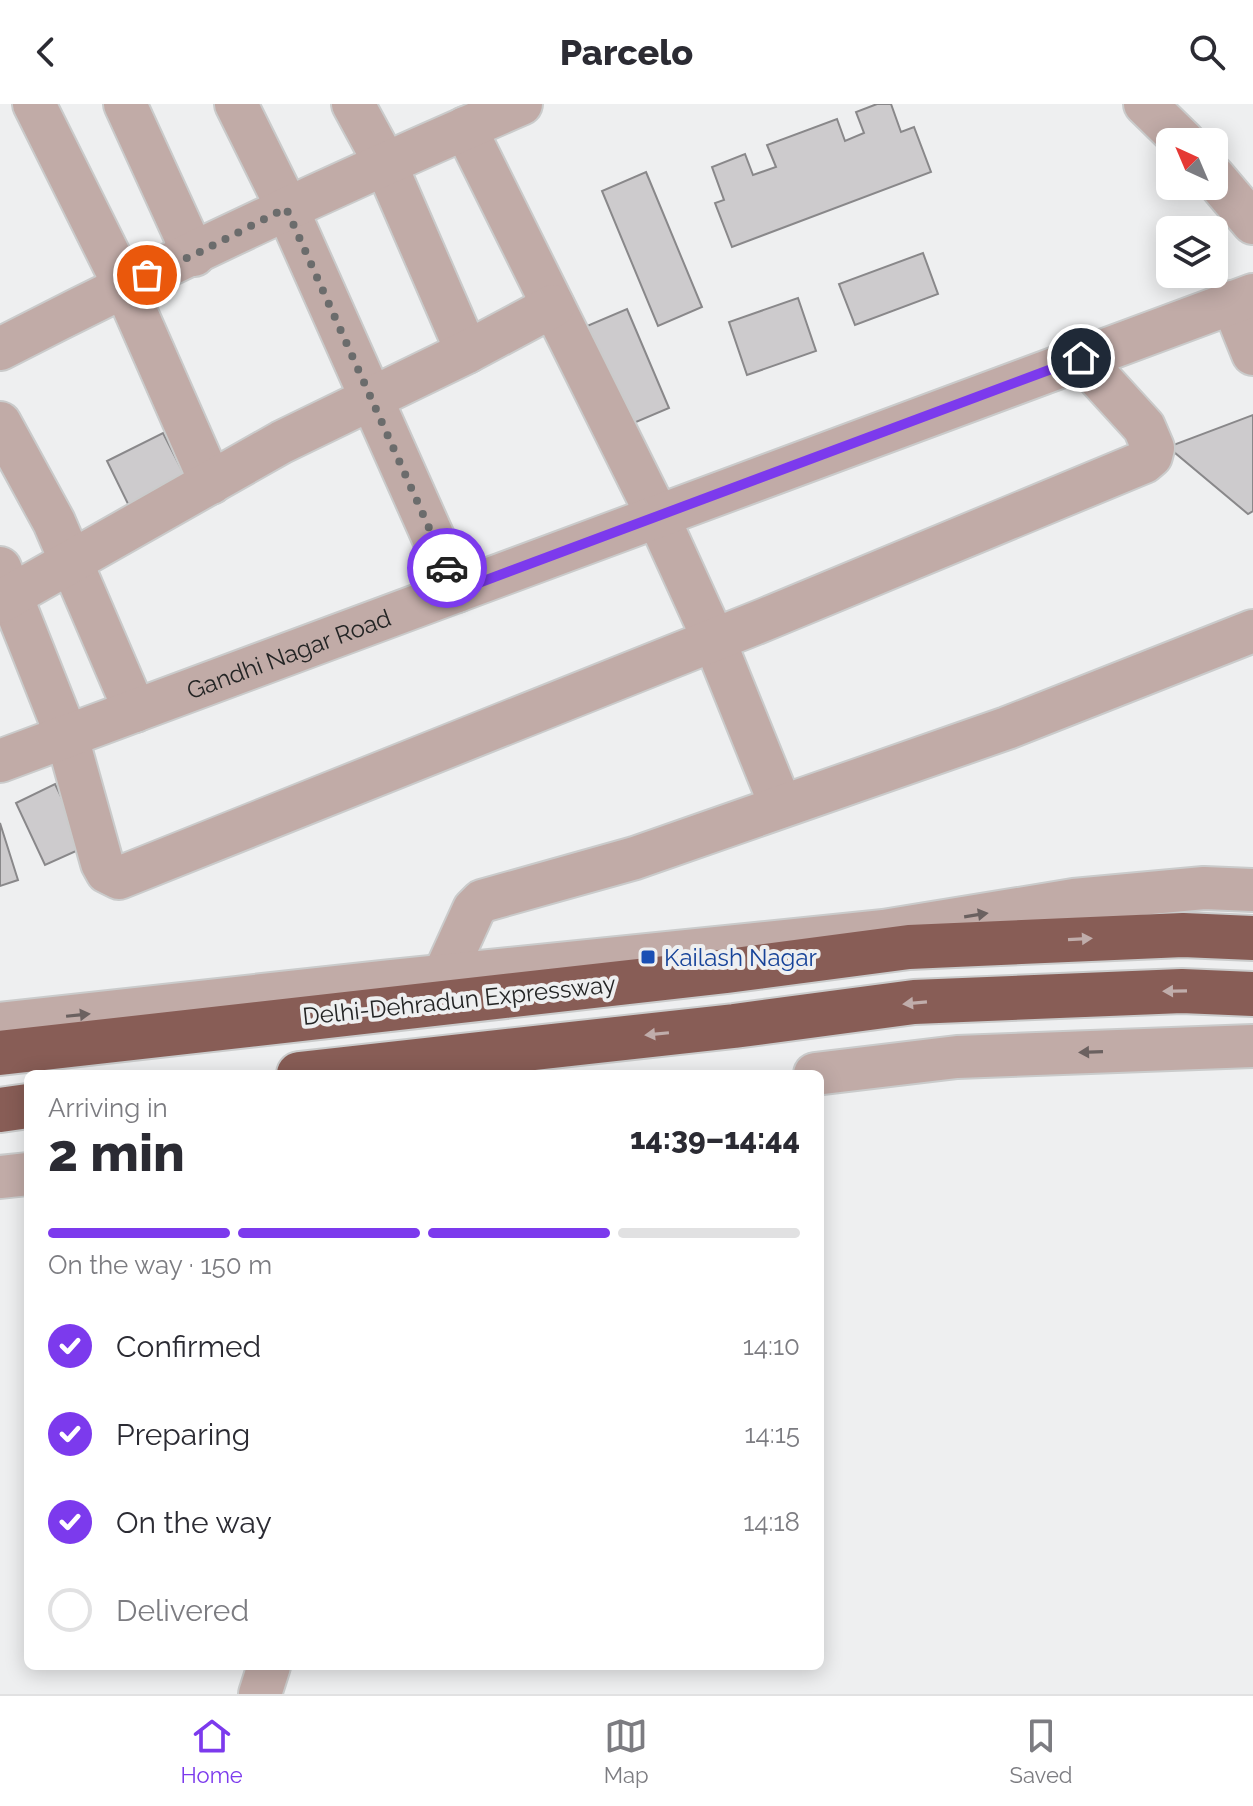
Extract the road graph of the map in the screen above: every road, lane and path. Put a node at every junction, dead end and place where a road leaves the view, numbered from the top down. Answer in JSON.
{"nodes":[{"id":1,"x":34,"y":104,"type":"edge"},
{"id":2,"x":125,"y":104,"type":"edge"},
{"id":3,"x":236,"y":104,"type":"edge"},
{"id":4,"x":353,"y":104,"type":"edge"},
{"id":5,"x":521,"y":104,"type":"edge"},
{"id":6,"x":1145,"y":104,"type":"edge"},
{"id":7,"x":465,"y":128,"type":"junction"},
{"id":8,"x":1170,"y":128,"type":"edge"},
{"id":9,"x":385,"y":163,"type":"junction"},
{"id":10,"x":1228,"y":194,"type":"edge"},
{"id":11,"x":286,"y":208,"type":"junction"},
{"id":12,"x":1253,"y":223,"type":"edge"},
{"id":13,"x":194,"y":255,"type":"junction"},
{"id":14,"x":124,"y":285,"type":"junction"},
{"id":15,"x":1243,"y":298,"type":"edge"},
{"id":16,"x":553,"y":306,"type":"junction"},
{"id":17,"x":0,"y":349,"type":"edge"},
{"id":18,"x":467,"y":352,"type":"junction"},
{"id":19,"x":1253,"y":354,"type":"edge"},
{"id":20,"x":1081,"y":358,"type":"junction"},
{"id":21,"x":372,"y":398,"type":"junction"},
{"id":22,"x":0,"y":423,"type":"edge"},
{"id":23,"x":211,"y":483,"type":"junction"},
{"id":24,"x":658,"y":517,"type":"junction"},
{"id":25,"x":73,"y":563,"type":"junction"},
{"id":26,"x":4,"y":589,"type":"edge"},
{"id":27,"x":457,"y":591,"type":"junction"},
{"id":28,"x":1253,"y":631,"type":"edge"},
{"id":29,"x":714,"y":640,"type":"junction"},
{"id":30,"x":135,"y":711,"type":"junction"},
{"id":31,"x":67,"y":737,"type":"junction"},
{"id":32,"x":0,"y":761,"type":"edge"},
{"id":33,"x":781,"y":806,"type":"junction"},
{"id":34,"x":1253,"y":890,"type":"edge"},
{"id":35,"x":1253,"y":938,"type":"edge"},
{"id":36,"x":444,"y":975,"type":"junction"},
{"id":37,"x":1253,"y":994,"type":"edge"},
{"id":38,"x":0,"y":1024,"type":"edge"},
{"id":39,"x":1253,"y":1046,"type":"edge"},
{"id":40,"x":0,"y":1053,"type":"edge"},
{"id":41,"x":335,"y":1070,"type":"edge"},
{"id":42,"x":824,"y":1073,"type":"edge"},
{"id":43,"x":24,"y":1107,"type":"edge"},
{"id":44,"x":0,"y":1110,"type":"edge"},
{"id":45,"x":24,"y":1174,"type":"edge"},
{"id":46,"x":0,"y":1177,"type":"edge"},
{"id":47,"x":268,"y":1670,"type":"edge"},
{"id":48,"x":260,"y":1694,"type":"edge"}],
"edges":[{"from":1,"to":14,"type":"street"},
{"from":2,"to":13,"type":"street"},
{"from":3,"to":11,"type":"street"},
{"from":4,"to":9,"type":"street"},
{"from":5,"to":7,"type":"street"},
{"from":6,"to":8,"type":"street"},
{"from":7,"to":9,"type":"street"},
{"from":7,"to":16,"type":"street"},
{"from":9,"to":11,"type":"street"},
{"from":9,"to":18,"type":"street"},
{"from":10,"to":12,"type":"street"},
{"from":11,"to":13,"type":"street"},
{"from":11,"to":21,"type":"street"},
{"from":13,"to":14,"type":"street"},
{"from":14,"to":17,"type":"street"},
{"from":14,"to":23,"type":"street"},
{"from":15,"to":19,"type":"street"},
{"from":15,"to":20,"type":"street","name":"Gandhi Nagar Road"},
{"from":16,"to":18,"type":"street"},
{"from":16,"to":24,"type":"street"},
{"from":18,"to":21,"type":"street"},
{"from":20,"to":24,"type":"street","name":"Gandhi Nagar Road"},
{"from":20,"to":29,"type":"street"},
{"from":21,"to":23,"type":"street"},
{"from":21,"to":27,"type":"street"},
{"from":22,"to":25,"type":"street"},
{"from":23,"to":25,"type":"street"},
{"from":24,"to":27,"type":"street","name":"Gandhi Nagar Road"},
{"from":24,"to":29,"type":"street"},
{"from":25,"to":26,"type":"street"},
{"from":25,"to":30,"type":"street"},
{"from":26,"to":31,"type":"street"},
{"from":27,"to":30,"type":"street","name":"Gandhi Nagar Road"},
{"from":28,"to":33,"type":"street"},
{"from":29,"to":31,"type":"street"},
{"from":29,"to":33,"type":"street"},
{"from":30,"to":31,"type":"street","name":"Gandhi Nagar Road"},
{"from":31,"to":32,"type":"street","name":"Gandhi Nagar Road"},
{"from":33,"to":36,"type":"street"},
{"from":36,"to":34,"type":"street","one_way":true},
{"from":40,"to":35,"type":"highway","name":"Delhi-Dehradun Expressway","one_way":true},
{"from":38,"to":36,"type":"street","one_way":true},
{"from":37,"to":41,"type":"highway","one_way":true},
{"from":39,"to":42,"type":"street","one_way":true},
{"from":43,"to":44,"type":"highway"},
{"from":45,"to":46,"type":"street"},
{"from":47,"to":48,"type":"street"}]}
